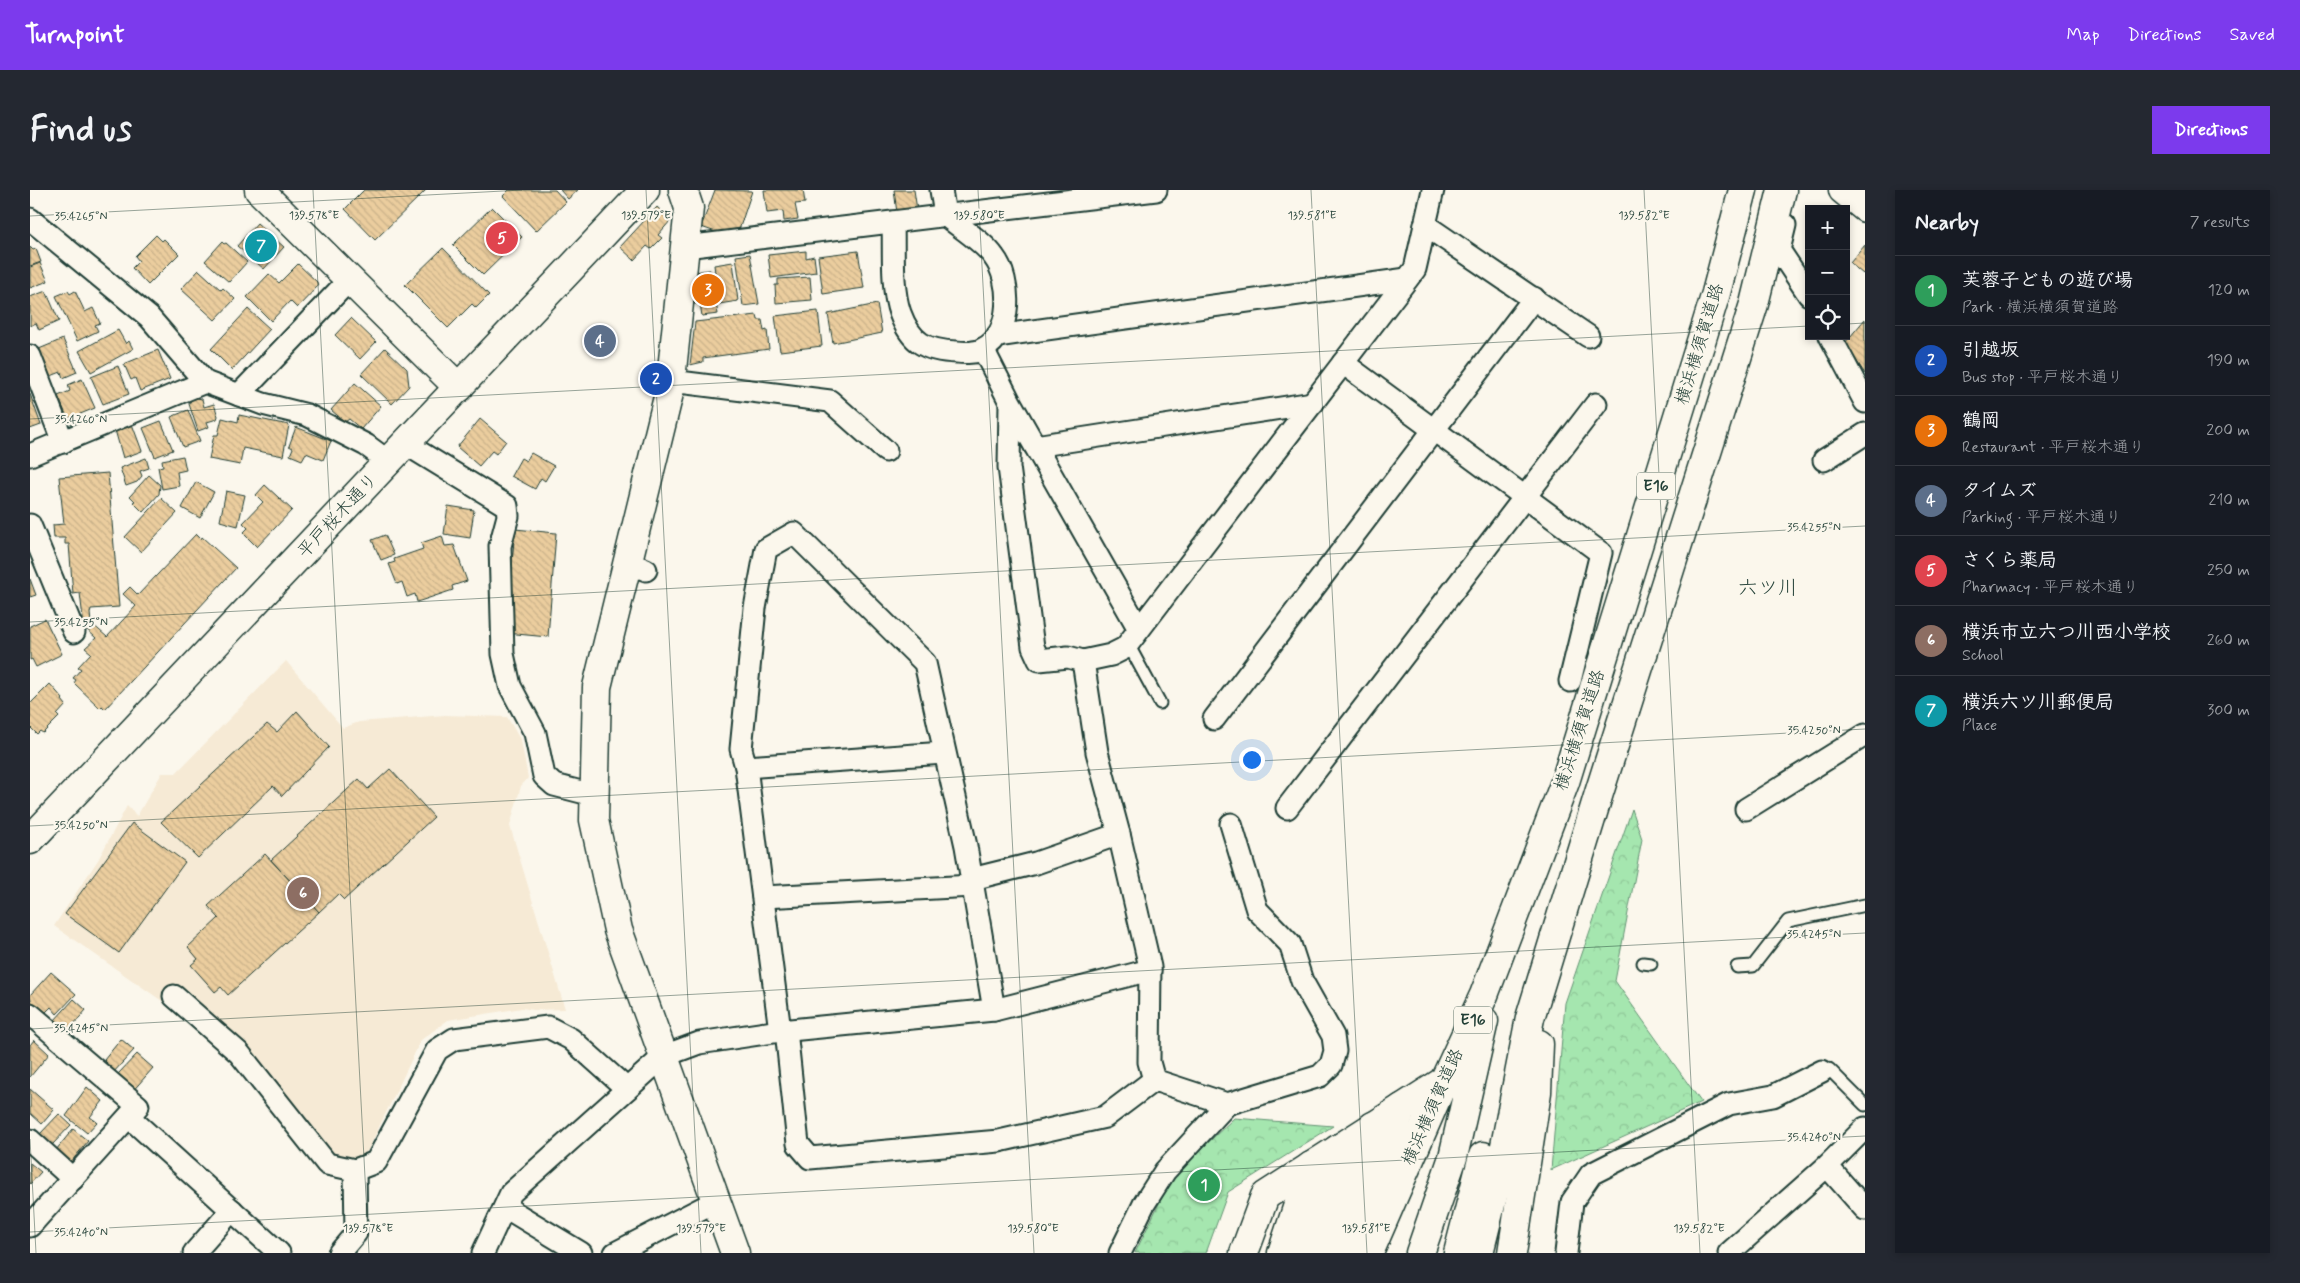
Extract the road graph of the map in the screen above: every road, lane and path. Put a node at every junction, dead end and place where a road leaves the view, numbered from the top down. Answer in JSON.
{"nodes":[{"id":1,"x":259,"y":190,"type":"edge"},
{"id":2,"x":644,"y":190,"type":"edge"},
{"id":3,"x":684,"y":190,"type":"edge"},
{"id":4,"x":941,"y":190,"type":"edge"},
{"id":5,"x":1156,"y":190,"type":"edge"},
{"id":6,"x":1432,"y":190,"type":"edge"},
{"id":7,"x":1743,"y":190,"type":"edge"},
{"id":8,"x":1782,"y":190,"type":"edge"},
{"id":9,"x":1793,"y":190,"type":"edge"},
{"id":10,"x":1843,"y":190,"type":"edge"},
{"id":11,"x":1865,"y":208,"type":"edge"},
{"id":12,"x":945,"y":215,"type":"junction"},
{"id":13,"x":30,"y":218,"type":"edge"},
{"id":14,"x":893,"y":222,"type":"junction"},
{"id":15,"x":1425,"y":225,"type":"junction"},
{"id":16,"x":685,"y":247,"type":"junction"},
{"id":17,"x":350,"y":279,"type":"junction"},
{"id":18,"x":1407,"y":279,"type":"junction"},
{"id":19,"x":1805,"y":288,"type":"edge"},
{"id":20,"x":1534,"y":298,"type":"junction"},
{"id":21,"x":1588,"y":336,"type":"dead end"},
{"id":22,"x":1832,"y":340,"type":"edge"},
{"id":23,"x":990,"y":342,"type":"junction"},
{"id":24,"x":30,"y":356,"type":"edge"},
{"id":25,"x":1343,"y":363,"type":"junction"},
{"id":26,"x":671,"y":381,"type":"junction"},
{"id":27,"x":205,"y":382,"type":"junction"},
{"id":28,"x":459,"y":388,"type":"junction"},
{"id":29,"x":239,"y":395,"type":"junction"},
{"id":30,"x":1010,"y":402,"type":"junction"},
{"id":31,"x":1865,"y":402,"type":"edge"},
{"id":32,"x":1313,"y":403,"type":"junction"},
{"id":33,"x":1596,"y":404,"type":"dead end"},
{"id":34,"x":1434,"y":430,"type":"junction"},
{"id":35,"x":1865,"y":434,"type":"edge"},
{"id":36,"x":63,"y":442,"type":"junction"},
{"id":37,"x":1035,"y":446,"type":"junction"},
{"id":38,"x":886,"y":452,"type":"dead end"},
{"id":39,"x":397,"y":453,"type":"junction"},
{"id":40,"x":30,"y":455,"type":"edge"},
{"id":41,"x":1824,"y":460,"type":"dead end"},
{"id":42,"x":1524,"y":496,"type":"junction"},
{"id":43,"x":30,"y":525,"type":"edge"},
{"id":44,"x":74,"y":632,"type":"dead end"},
{"id":45,"x":1134,"y":636,"type":"junction"},
{"id":46,"x":1083,"y":661,"type":"junction"},
{"id":47,"x":1570,"y":681,"type":"dead end"},
{"id":48,"x":1160,"y":703,"type":"dead end"},
{"id":49,"x":1214,"y":719,"type":"dead end"},
{"id":50,"x":1865,"y":735,"type":"edge"},
{"id":51,"x":944,"y":753,"type":"junction"},
{"id":52,"x":746,"y":767,"type":"junction"},
{"id":53,"x":593,"y":795,"type":"junction"},
{"id":54,"x":1287,"y":808,"type":"dead end"},
{"id":55,"x":1746,"y":809,"type":"dead end"},
{"id":56,"x":1231,"y":824,"type":"dead end"},
{"id":57,"x":1119,"y":834,"type":"junction"},
{"id":58,"x":30,"y":840,"type":"edge"},
{"id":59,"x":972,"y":883,"type":"junction"},
{"id":60,"x":763,"y":897,"type":"junction"},
{"id":61,"x":1865,"y":905,"type":"edge"},
{"id":62,"x":1498,"y":959,"type":"junction"},
{"id":63,"x":1737,"y":967,"type":"dead end"},
{"id":64,"x":1150,"y":970,"type":"junction"},
{"id":65,"x":174,"y":996,"type":"dead end"},
{"id":66,"x":994,"y":1010,"type":"junction"},
{"id":67,"x":1536,"y":1011,"type":"junction"},
{"id":68,"x":30,"y":1014,"type":"edge"},
{"id":69,"x":783,"y":1030,"type":"junction"},
{"id":70,"x":664,"y":1056,"type":"junction"},
{"id":71,"x":1473,"y":1070,"type":"junction"},
{"id":72,"x":1822,"y":1071,"type":"joint"},
{"id":73,"x":1154,"y":1080,"type":"junction"},
{"id":74,"x":1444,"y":1081,"type":"junction"},
{"id":75,"x":627,"y":1089,"type":"junction"},
{"id":76,"x":1227,"y":1104,"type":"junction"},
{"id":77,"x":1865,"y":1105,"type":"edge"},
{"id":78,"x":1402,"y":1108,"type":"junction"},
{"id":79,"x":1428,"y":1116,"type":"junction"},
{"id":80,"x":129,"y":1117,"type":"junction"},
{"id":81,"x":1374,"y":1126,"type":"junction"},
{"id":82,"x":1865,"y":1128,"type":"edge"},
{"id":83,"x":30,"y":1140,"type":"edge"},
{"id":84,"x":1338,"y":1149,"type":"junction"},
{"id":85,"x":1311,"y":1166,"type":"junction"},
{"id":86,"x":1827,"y":1166,"type":"junction"},
{"id":87,"x":355,"y":1170,"type":"junction"},
{"id":88,"x":73,"y":1179,"type":"junction"},
{"id":89,"x":1285,"y":1182,"type":"junction"},
{"id":90,"x":1522,"y":1190,"type":"junction"},
{"id":91,"x":1440,"y":1196,"type":"junction"},
{"id":92,"x":716,"y":1201,"type":"junction"},
{"id":93,"x":505,"y":1207,"type":"junction"},
{"id":94,"x":1865,"y":1209,"type":"edge"},
{"id":95,"x":232,"y":1210,"type":"junction"},
{"id":96,"x":30,"y":1226,"type":"edge"},
{"id":97,"x":194,"y":1253,"type":"edge"},
{"id":98,"x":279,"y":1253,"type":"edge"},
{"id":99,"x":339,"y":1253,"type":"edge"},
{"id":100,"x":483,"y":1253,"type":"edge"},
{"id":101,"x":580,"y":1253,"type":"edge"},
{"id":102,"x":615,"y":1253,"type":"edge"},
{"id":103,"x":735,"y":1253,"type":"edge"},
{"id":104,"x":1120,"y":1253,"type":"edge"},
{"id":105,"x":1244,"y":1253,"type":"edge"},
{"id":106,"x":1261,"y":1253,"type":"edge"},
{"id":107,"x":1282,"y":1253,"type":"edge"},
{"id":108,"x":1302,"y":1253,"type":"edge"},
{"id":109,"x":1326,"y":1253,"type":"edge"},
{"id":110,"x":1345,"y":1253,"type":"edge"},
{"id":111,"x":1369,"y":1253,"type":"edge"},
{"id":112,"x":1384,"y":1253,"type":"edge"},
{"id":113,"x":1401,"y":1253,"type":"edge"},
{"id":114,"x":1420,"y":1253,"type":"edge"},
{"id":115,"x":1439,"y":1253,"type":"edge"},
{"id":116,"x":1458,"y":1253,"type":"edge"},
{"id":117,"x":1480,"y":1253,"type":"edge"},
{"id":118,"x":1494,"y":1253,"type":"edge"},
{"id":119,"x":1512,"y":1253,"type":"edge"},
{"id":120,"x":1528,"y":1253,"type":"edge"},
{"id":121,"x":1566,"y":1253,"type":"edge"},
{"id":122,"x":1729,"y":1253,"type":"edge"}],
"edges":[{"from":1,"to":17,"type":"main road"},
{"from":2,"to":28,"type":"main road","name":"平戸桜木通り"},
{"from":3,"to":16,"type":"main road"},
{"from":4,"to":12,"type":"street"},
{"from":5,"to":12,"type":"street"},
{"from":6,"to":15,"type":"street"},
{"from":7,"to":62,"type":"main road","name":"横浜横須賀道路","number":"E16"},
{"from":8,"to":67,"type":"main road","name":"横浜横須賀道路","number":"E16"},
{"from":9,"to":19,"type":"street"},
{"from":10,"to":11,"type":"main road"},
{"from":12,"to":14,"type":"street"},
{"from":12,"to":23,"type":"street"},
{"from":13,"to":27,"type":"street"},
{"from":14,"to":16,"type":"street"},
{"from":14,"to":23,"type":"street"},
{"from":15,"to":18,"type":"street"},
{"from":15,"to":20,"type":"street"},
{"from":16,"to":26,"type":"main road"},
{"from":17,"to":28,"type":"main road"},
{"from":17,"to":29,"type":"street"},
{"from":18,"to":23,"type":"street"},
{"from":18,"to":25,"type":"street"},
{"from":20,"to":21,"type":"street"},
{"from":20,"to":34,"type":"street"},
{"from":22,"to":31,"type":"street"},
{"from":23,"to":30,"type":"street"},
{"from":24,"to":36,"type":"street"},
{"from":25,"to":32,"type":"street"},
{"from":25,"to":34,"type":"street"},
{"from":26,"to":38,"type":"street"},
{"from":26,"to":53,"type":"main road"},
{"from":27,"to":29,"type":"street"},
{"from":27,"to":36,"type":"street"},
{"from":28,"to":39,"type":"main road","name":"平戸桜木通り"},
{"from":29,"to":39,"type":"street"},
{"from":30,"to":37,"type":"street"},
{"from":30,"to":46,"type":"street"},
{"from":32,"to":37,"type":"street"},
{"from":32,"to":45,"type":"street"},
{"from":33,"to":42,"type":"street"},
{"from":34,"to":42,"type":"street"},
{"from":34,"to":49,"type":"street"},
{"from":35,"to":41,"type":"street"},
{"from":36,"to":40,"type":"street"},
{"from":37,"to":45,"type":"street"},
{"from":39,"to":53,"type":"street"},
{"from":39,"to":58,"type":"main road","name":"平戸桜木通り"},
{"from":42,"to":47,"type":"street"},
{"from":42,"to":54,"type":"street"},
{"from":43,"to":44,"type":"street"},
{"from":45,"to":46,"type":"street"},
{"from":45,"to":48,"type":"lane"},
{"from":46,"to":57,"type":"street"},
{"from":50,"to":55,"type":"street"},
{"from":51,"to":52,"type":"street"},
{"from":51,"to":52,"type":"street"},
{"from":51,"to":59,"type":"street"},
{"from":52,"to":60,"type":"street"},
{"from":53,"to":70,"type":"main road"},
{"from":56,"to":76,"type":"street"},
{"from":57,"to":59,"type":"street"},
{"from":57,"to":64,"type":"street"},
{"from":59,"to":60,"type":"street"},
{"from":59,"to":66,"type":"street"},
{"from":60,"to":69,"type":"street"},
{"from":61,"to":63,"type":"lane"},
{"from":62,"to":71,"type":"main road"},
{"from":62,"to":74,"type":"main road","name":"横浜横須賀道路","number":"E16"},
{"from":64,"to":66,"type":"street"},
{"from":64,"to":73,"type":"street"},
{"from":65,"to":87,"type":"street"},
{"from":66,"to":69,"type":"street"},
{"from":67,"to":90,"type":"main road"},
{"from":67,"to":116,"type":"main road"},
{"from":67,"to":117,"type":"main road","name":"横浜横須賀道路","number":"E16"},
{"from":67,"to":118,"type":"main road"},
{"from":68,"to":80,"type":"street"},
{"from":69,"to":70,"type":"street"},
{"from":69,"to":73,"type":"street"},
{"from":70,"to":75,"type":"street"},
{"from":70,"to":92,"type":"main road"},
{"from":71,"to":91,"type":"main road"},
{"from":71,"to":113,"type":"main road"},
{"from":72,"to":77,"type":"lane"},
{"from":72,"to":121,"type":"street"},
{"from":73,"to":76,"type":"street"},
{"from":74,"to":78,"type":"main road"},
{"from":74,"to":79,"type":"main road","name":"横浜横須賀道路","number":"E16"},
{"from":75,"to":87,"type":"street"},
{"from":75,"to":93,"type":"street"},
{"from":76,"to":104,"type":"street"},
{"from":78,"to":81,"type":"main road"},
{"from":78,"to":110,"type":"main road"},
{"from":79,"to":111,"type":"main road","name":"横浜横須賀道路","number":"E16"},
{"from":79,"to":112,"type":"main road"},
{"from":80,"to":88,"type":"street"},
{"from":80,"to":95,"type":"street"},
{"from":81,"to":84,"type":"main road"},
{"from":81,"to":109,"type":"main road"},
{"from":82,"to":86,"type":"street"},
{"from":83,"to":88,"type":"street"},
{"from":84,"to":85,"type":"main road"},
{"from":84,"to":108,"type":"main road"},
{"from":85,"to":89,"type":"main road"},
{"from":85,"to":107,"type":"main road"},
{"from":86,"to":94,"type":"street"},
{"from":86,"to":122,"type":"street"},
{"from":87,"to":99,"type":"street"},
{"from":88,"to":96,"type":"street"},
{"from":89,"to":105,"type":"main road"},
{"from":89,"to":106,"type":"main road"},
{"from":90,"to":119,"type":"main road"},
{"from":90,"to":120,"type":"main road"},
{"from":91,"to":114,"type":"main road"},
{"from":91,"to":115,"type":"main road"},
{"from":92,"to":102,"type":"street"},
{"from":92,"to":103,"type":"main road"},
{"from":93,"to":100,"type":"street"},
{"from":93,"to":101,"type":"street"},
{"from":95,"to":97,"type":"street"},
{"from":95,"to":98,"type":"street"}]}
